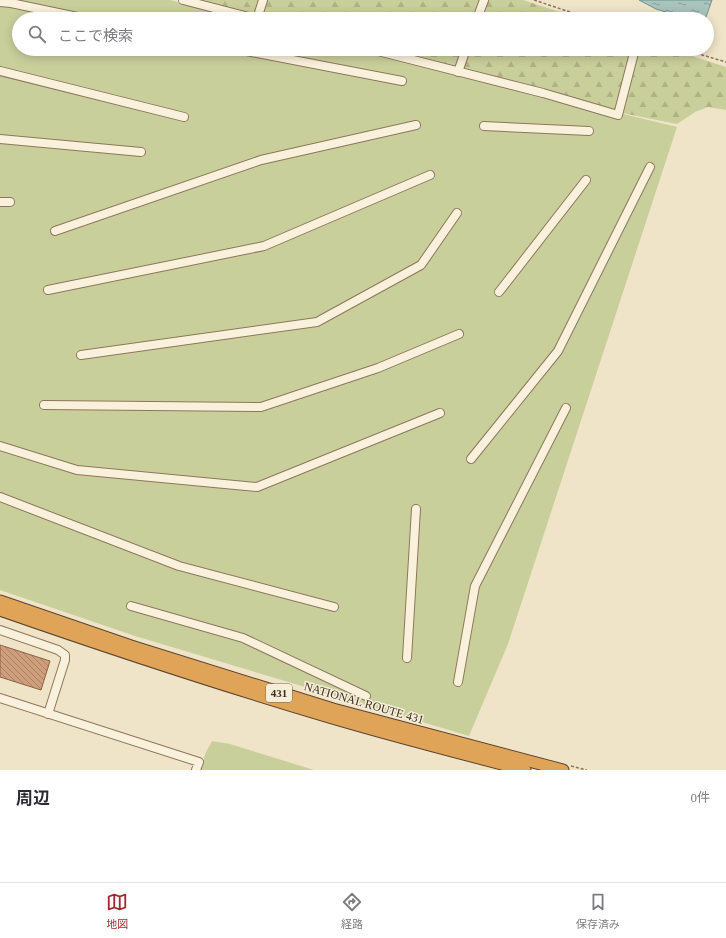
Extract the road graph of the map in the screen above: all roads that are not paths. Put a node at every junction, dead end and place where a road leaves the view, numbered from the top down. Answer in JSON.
{"nodes":[{"id":1,"x":182,"y":0,"type":"edge"},
{"id":2,"x":263,"y":0,"type":"edge"},
{"id":3,"x":484,"y":0,"type":"edge"},
{"id":4,"x":0,"y":2,"type":"edge"},
{"id":5,"x":52,"y":12,"type":"edge"},
{"id":6,"x":229,"y":12,"type":"edge"},
{"id":7,"x":259,"y":12,"type":"edge"},
{"id":8,"x":480,"y":12,"type":"edge"},
{"id":9,"x":272,"y":56,"type":"edge"},
{"id":10,"x":397,"y":56,"type":"edge"},
{"id":11,"x":464,"y":56,"type":"edge"},
{"id":12,"x":633,"y":56,"type":"edge"},
{"id":13,"x":0,"y":71,"type":"edge"},
{"id":14,"x":458,"y":72,"type":"junction"},
{"id":15,"x":402,"y":81,"type":"dead end"},
{"id":16,"x":184,"y":117,"type":"dead end"},
{"id":17,"x":416,"y":125,"type":"dead end"},
{"id":18,"x":484,"y":126,"type":"dead end"},
{"id":19,"x":589,"y":131,"type":"dead end"},
{"id":20,"x":0,"y":139,"type":"edge"},
{"id":21,"x":141,"y":152,"type":"dead end"},
{"id":22,"x":650,"y":166,"type":"dead end"},
{"id":23,"x":430,"y":175,"type":"dead end"},
{"id":24,"x":586,"y":180,"type":"dead end"},
{"id":25,"x":0,"y":202,"type":"edge"},
{"id":26,"x":10,"y":202,"type":"dead end"},
{"id":27,"x":457,"y":213,"type":"dead end"},
{"id":28,"x":55,"y":231,"type":"dead end"},
{"id":29,"x":48,"y":290,"type":"dead end"},
{"id":30,"x":498,"y":292,"type":"dead end"},
{"id":31,"x":459,"y":334,"type":"dead end"},
{"id":32,"x":81,"y":356,"type":"dead end"},
{"id":33,"x":44,"y":405,"type":"dead end"},
{"id":34,"x":566,"y":408,"type":"dead end"},
{"id":35,"x":440,"y":413,"type":"dead end"},
{"id":36,"x":0,"y":446,"type":"edge"},
{"id":37,"x":471,"y":460,"type":"dead end"},
{"id":38,"x":0,"y":497,"type":"edge"},
{"id":39,"x":416,"y":509,"type":"dead end"},
{"id":40,"x":0,"y":601,"type":"edge"},
{"id":41,"x":131,"y":606,"type":"dead end"},
{"id":42,"x":334,"y":607,"type":"dead end"},
{"id":43,"x":0,"y":610,"type":"edge"},
{"id":44,"x":0,"y":630,"type":"edge"},
{"id":45,"x":407,"y":658,"type":"dead end"},
{"id":46,"x":458,"y":682,"type":"dead end"},
{"id":47,"x":366,"y":696,"type":"dead end"},
{"id":48,"x":0,"y":698,"type":"edge"},
{"id":49,"x":48,"y":714,"type":"junction"},
{"id":50,"x":196,"y":770,"type":"edge"},
{"id":51,"x":525,"y":770,"type":"edge"},
{"id":52,"x":563,"y":770,"type":"edge"}],
"edges":[{"from":1,"to":6,"type":"street"},
{"from":2,"to":7,"type":"street"},
{"from":3,"to":8,"type":"street"},
{"from":4,"to":5,"type":"street"},
{"from":9,"to":15,"type":"street"},
{"from":10,"to":14,"type":"street"},
{"from":11,"to":14,"type":"street"},
{"from":12,"to":14,"type":"street"},
{"from":13,"to":16,"type":"street"},
{"from":17,"to":28,"type":"street"},
{"from":18,"to":19,"type":"street"},
{"from":20,"to":21,"type":"street"},
{"from":22,"to":37,"type":"street"},
{"from":23,"to":29,"type":"street"},
{"from":24,"to":30,"type":"street"},
{"from":25,"to":26,"type":"street"},
{"from":27,"to":32,"type":"street"},
{"from":31,"to":33,"type":"street"},
{"from":34,"to":46,"type":"street"},
{"from":35,"to":36,"type":"street"},
{"from":38,"to":42,"type":"street"},
{"from":39,"to":45,"type":"street"},
{"from":40,"to":52,"type":"highway","name":"NATIONAL ROUTE 431","number":"431"},
{"from":41,"to":47,"type":"street"},
{"from":43,"to":51,"type":"highway","name":"NATIONAL ROUTE 431","number":"431"},
{"from":44,"to":49,"type":"street"},
{"from":48,"to":49,"type":"street"},
{"from":49,"to":50,"type":"street"}]}
